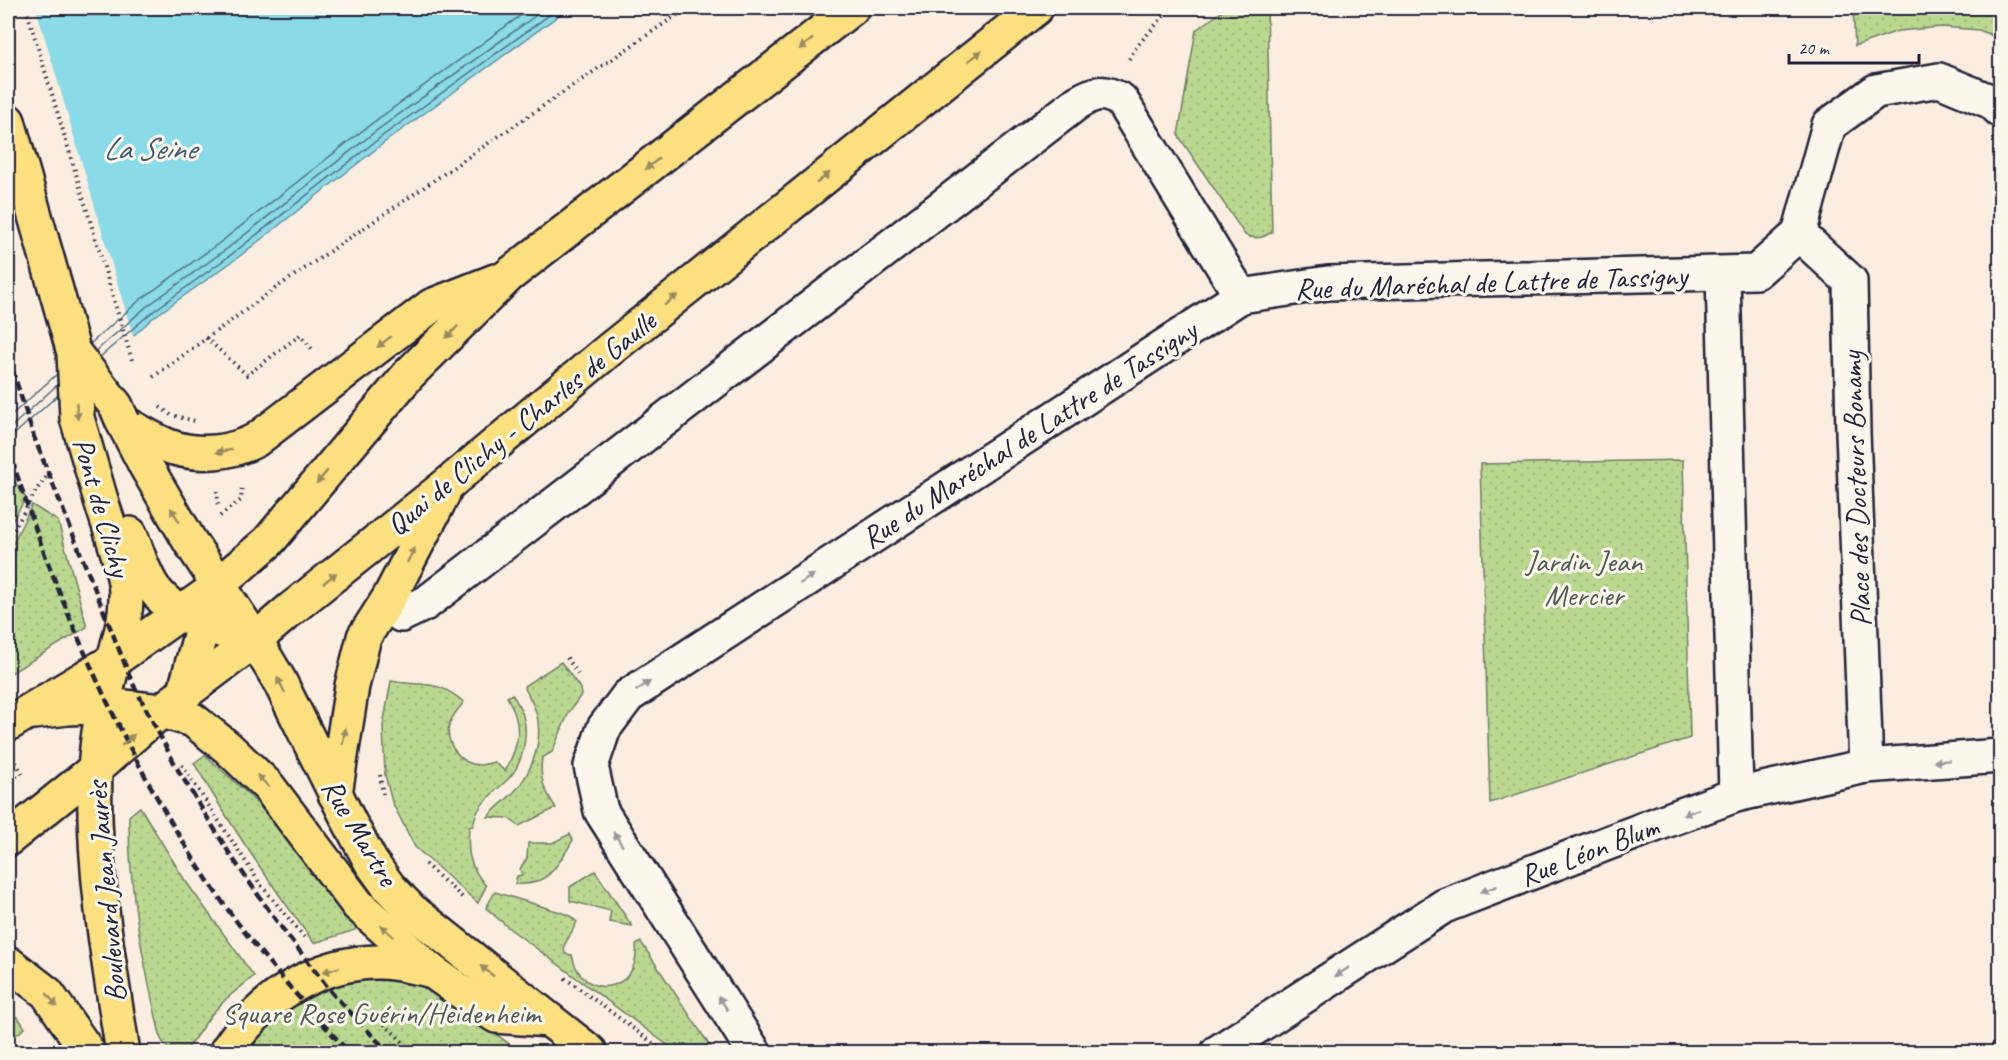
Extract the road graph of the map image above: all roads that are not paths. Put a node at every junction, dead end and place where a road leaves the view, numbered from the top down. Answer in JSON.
{"nodes":[{"id":1,"x":852,"y":8,"type":"edge"},
{"id":2,"x":1036,"y":8,"type":"edge"},
{"id":3,"x":2001,"y":110,"type":"edge"},
{"id":4,"x":8,"y":121,"type":"edge"},
{"id":5,"x":1799,"y":234,"type":"junction"},
{"id":6,"x":1724,"y":274,"type":"junction"},
{"id":7,"x":508,"y":276,"type":"junction"},
{"id":8,"x":1241,"y":296,"type":"junction"},
{"id":9,"x":74,"y":353,"type":"junction"},
{"id":10,"x":123,"y":422,"type":"junction"},
{"id":11,"x":448,"y":484,"type":"junction"},
{"id":12,"x":101,"y":500,"type":"junction"},
{"id":13,"x":202,"y":595,"type":"junction"},
{"id":14,"x":389,"y":598,"type":"junction"},
{"id":15,"x":255,"y":640,"type":"junction"},
{"id":16,"x":114,"y":660,"type":"junction"},
{"id":17,"x":173,"y":702,"type":"junction"},
{"id":18,"x":103,"y":707,"type":"junction"},
{"id":19,"x":16,"y":719,"type":"edge"},
{"id":20,"x":2001,"y":756,"type":"edge"},
{"id":21,"x":1866,"y":766,"type":"junction"},
{"id":22,"x":95,"y":769,"type":"junction"},
{"id":23,"x":335,"y":794,"type":"junction"},
{"id":24,"x":1736,"y":795,"type":"junction"},
{"id":25,"x":8,"y":838,"type":"edge"},
{"id":26,"x":8,"y":963,"type":"edge"},
{"id":27,"x":430,"y":970,"type":"junction"},
{"id":28,"x":549,"y":1020,"type":"junction"},
{"id":29,"x":88,"y":1053,"type":"edge"},
{"id":30,"x":123,"y":1053,"type":"edge"},
{"id":31,"x":226,"y":1053,"type":"edge"},
{"id":32,"x":590,"y":1053,"type":"edge"},
{"id":33,"x":754,"y":1053,"type":"edge"},
{"id":34,"x":1218,"y":1053,"type":"edge"}],
"edges":[{"from":1,"to":7,"type":"main road","one_way":true},
{"from":11,"to":2,"type":"main road","name":"Quai de Clichy - Charles de Gaulle","one_way":true},
{"from":3,"to":5,"type":"street"},
{"from":4,"to":9,"type":"main road","name":"Pont de Clichy"},
{"from":5,"to":6,"type":"street","name":"Rue du Maréchal de Lattre de Tassigny"},
{"from":5,"to":21,"type":"street","name":"Place des Docteurs Bonamy"},
{"from":6,"to":8,"type":"street","name":"Rue du Maréchal de Lattre de Tassigny"},
{"from":6,"to":24,"type":"street"},
{"from":7,"to":10,"type":"main road","one_way":true},
{"from":7,"to":13,"type":"main road","one_way":true},
{"from":8,"to":14,"type":"street"},
{"from":33,"to":8,"type":"street","name":"Rue du Maréchal de Lattre de Tassigny","one_way":true},
{"from":9,"to":10,"type":"main road","name":"Pont de Clichy","bridge":true},
{"from":9,"to":12,"type":"main road","name":"Pont de Clichy","one_way":true,"bridge":true},
{"from":13,"to":10,"type":"main road","name":"Pont de Clichy","one_way":true},
{"from":14,"to":11,"type":"main road","one_way":true},
{"from":15,"to":11,"type":"main road","name":"Quai de Clichy - Charles de Gaulle","one_way":true},
{"from":12,"to":13,"type":"main road"},
{"from":12,"to":16,"type":"main road","name":"Pont de Clichy"},
{"from":13,"to":15,"type":"main road"},
{"from":13,"to":16,"type":"main road"},
{"from":13,"to":17,"type":"main road"},
{"from":23,"to":14,"type":"main road","one_way":true},
{"from":15,"to":17,"type":"main road","name":"Quai de Clichy - Charles de Gaulle"},
{"from":23,"to":15,"type":"main road","name":"Rue Martre","one_way":true},
{"from":16,"to":18,"type":"main road","name":"Boulevard Jean Jaurès"},
{"from":16,"to":19,"type":"main road"},
{"from":17,"to":18,"type":"main road"},
{"from":22,"to":17,"type":"main road","name":"Quai de Clichy - Charles de Gaulle","one_way":true},
{"from":27,"to":17,"type":"main road","one_way":true},
{"from":18,"to":19,"type":"main road"},
{"from":18,"to":22,"type":"main road","name":"Boulevard Jean Jaurès"},
{"from":20,"to":21,"type":"street","name":"Rue Léon Blum","one_way":true},
{"from":21,"to":24,"type":"street","name":"Rue Léon Blum"},
{"from":22,"to":25,"type":"main road","name":"Quai de Clichy - Charles de Gaulle"},
{"from":22,"to":30,"type":"main road","name":"Boulevard Jean Jaurès"},
{"from":28,"to":23,"type":"main road","name":"Rue Martre","one_way":true},
{"from":24,"to":34,"type":"street","name":"Rue Léon Blum","one_way":true},
{"from":26,"to":29,"type":"main road","one_way":true},
{"from":27,"to":28,"type":"main road"},
{"from":27,"to":31,"type":"main road","one_way":true},
{"from":28,"to":32,"type":"main road","name":"Rue Martre"}]}
